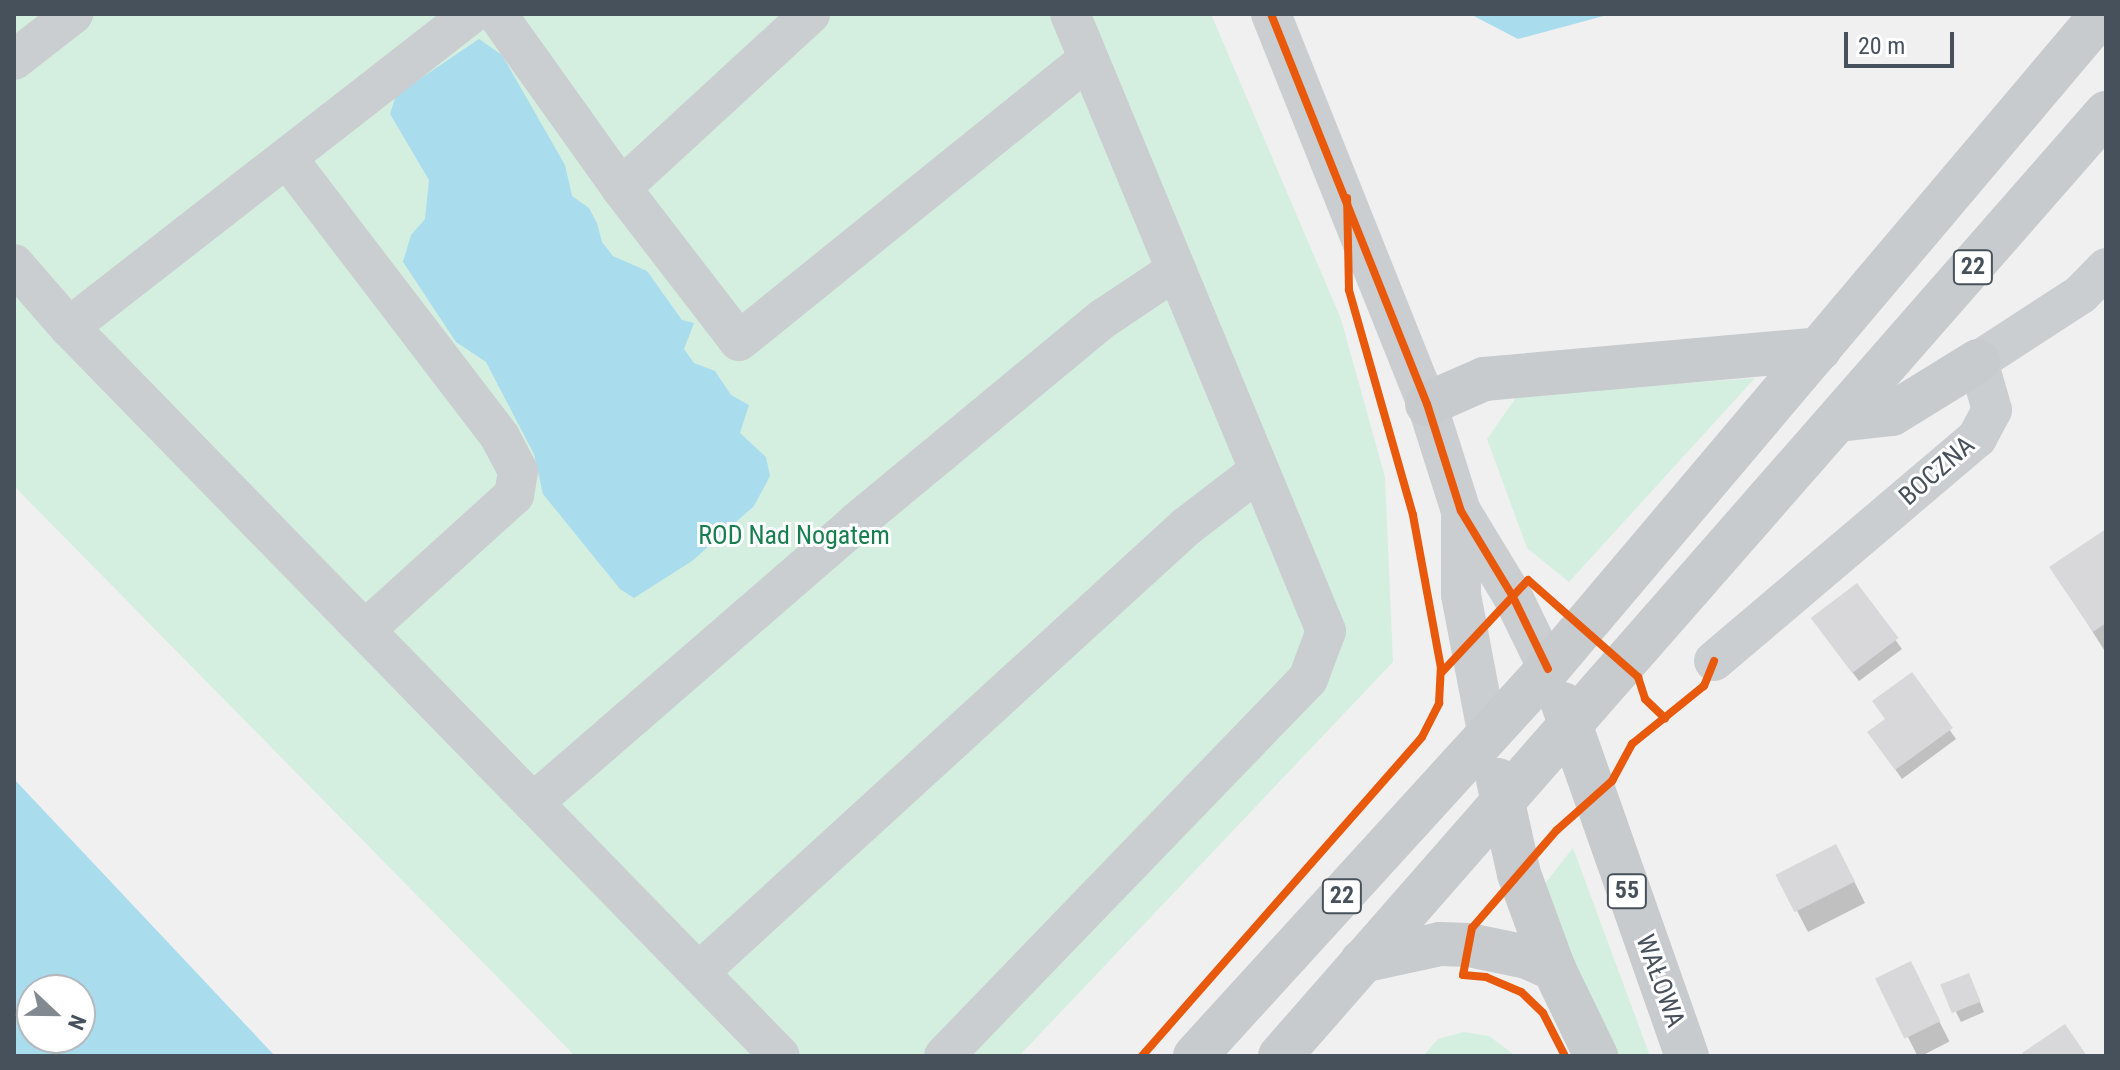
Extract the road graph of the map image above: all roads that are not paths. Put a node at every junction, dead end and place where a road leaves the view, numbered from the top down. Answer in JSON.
{"nodes":[{"id":1,"x":73,"y":14,"type":"edge"},
{"id":2,"x":471,"y":14,"type":"edge"},
{"id":3,"x":497,"y":14,"type":"edge"},
{"id":4,"x":810,"y":14,"type":"edge"},
{"id":5,"x":1070,"y":14,"type":"edge"},
{"id":6,"x":1271,"y":14,"type":"edge"},
{"id":7,"x":2102,"y":14,"type":"edge"},
{"id":8,"x":1089,"y":59,"type":"junction"},
{"id":9,"x":14,"y":60,"type":"edge"},
{"id":10,"x":2106,"y":113,"type":"edge"},
{"id":11,"x":287,"y":158,"type":"junction"},
{"id":12,"x":621,"y":188,"type":"junction"},
{"id":13,"x":14,"y":264,"type":"edge"},
{"id":14,"x":2106,"y":268,"type":"edge"},
{"id":15,"x":1176,"y":270,"type":"junction"},
{"id":16,"x":69,"y":327,"type":"junction"},
{"id":17,"x":1820,"y":349,"type":"junction"},
{"id":18,"x":1978,"y":361,"type":"junction"},
{"id":19,"x":1427,"y":404,"type":"junction"},
{"id":20,"x":1839,"y":420,"type":"junction"},
{"id":21,"x":1259,"y":471,"type":"junction"},
{"id":22,"x":1461,"y":511,"type":"junction"},
{"id":23,"x":365,"y":630,"type":"junction"},
{"id":24,"x":1714,"y":661,"type":"dead end"},
{"id":25,"x":1548,"y":669,"type":"junction"},
{"id":26,"x":1572,"y":725,"type":"junction"},
{"id":27,"x":1488,"y":736,"type":"junction"},
{"id":28,"x":533,"y":803,"type":"junction"},
{"id":29,"x":1504,"y":803,"type":"junction"},
{"id":30,"x":1362,"y":961,"type":"junction"},
{"id":31,"x":1554,"y":969,"type":"junction"},
{"id":32,"x":699,"y":972,"type":"junction"},
{"id":33,"x":780,"y":1056,"type":"edge"},
{"id":34,"x":944,"y":1056,"type":"edge"},
{"id":35,"x":1195,"y":1056,"type":"edge"},
{"id":36,"x":1280,"y":1056,"type":"edge"},
{"id":37,"x":1596,"y":1056,"type":"edge"},
{"id":38,"x":1687,"y":1056,"type":"edge"}],
"edges":[{"from":1,"to":9,"type":"street"},
{"from":2,"to":11,"type":"street"},
{"from":3,"to":12,"type":"street"},
{"from":4,"to":12,"type":"street"},
{"from":5,"to":8,"type":"street"},
{"from":6,"to":19,"type":"street"},
{"from":7,"to":17,"type":"main road","number":"22"},
{"from":8,"to":12,"type":"street"},
{"from":8,"to":15,"type":"street"},
{"from":10,"to":20,"type":"main road","number":"22"},
{"from":11,"to":16,"type":"street"},
{"from":11,"to":23,"type":"street"},
{"from":13,"to":16,"type":"street"},
{"from":14,"to":18,"type":"street"},
{"from":15,"to":21,"type":"street"},
{"from":15,"to":28,"type":"street"},
{"from":16,"to":23,"type":"street"},
{"from":17,"to":19,"type":"main road"},
{"from":17,"to":25,"type":"main road","number":"22"},
{"from":18,"to":20,"type":"main road"},
{"from":18,"to":24,"type":"street","name":"BOCZNA"},
{"from":19,"to":22,"type":"street"},
{"from":20,"to":26,"type":"main road","number":"22"},
{"from":21,"to":32,"type":"street"},
{"from":21,"to":34,"type":"street"},
{"from":22,"to":25,"type":"street"},
{"from":22,"to":27,"type":"street"},
{"from":23,"to":28,"type":"street"},
{"from":25,"to":26,"type":"main road","number":"55"},
{"from":25,"to":27,"type":"main road","number":"22"},
{"from":26,"to":29,"type":"main road","number":"22"},
{"from":26,"to":38,"type":"main road","name":"WAŁOWA","number":"55"},
{"from":27,"to":29,"type":"main road"},
{"from":27,"to":35,"type":"main road","number":"22"},
{"from":28,"to":32,"type":"street"},
{"from":29,"to":30,"type":"main road","number":"22"},
{"from":29,"to":31,"type":"main road"},
{"from":30,"to":31,"type":"main road"},
{"from":30,"to":36,"type":"main road","number":"22"},
{"from":31,"to":37,"type":"main road"},
{"from":32,"to":33,"type":"street"}]}
